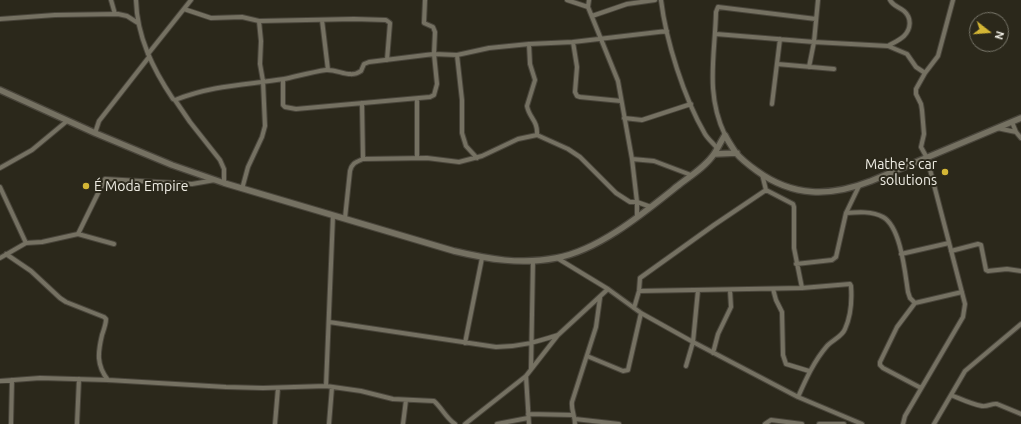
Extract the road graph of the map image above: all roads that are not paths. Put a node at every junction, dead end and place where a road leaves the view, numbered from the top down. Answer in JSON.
{"nodes":[{"id":1,"x":111,"y":0,"type":"edge"},
{"id":2,"x":136,"y":0,"type":"edge"},
{"id":3,"x":191,"y":0,"type":"edge"},
{"id":4,"x":425,"y":0,"type":"edge"},
{"id":5,"x":567,"y":0,"type":"edge"},
{"id":6,"x":589,"y":0,"type":"edge"},
{"id":7,"x":655,"y":0,"type":"edge"},
{"id":8,"x":661,"y":0,"type":"edge"},
{"id":9,"x":818,"y":0,"type":"edge"},
{"id":10,"x":890,"y":0,"type":"edge"},
{"id":11,"x":953,"y":0,"type":"edge"},
{"id":12,"x":588,"y":7,"type":"junction"},
{"id":13,"x":184,"y":8,"type":"junction"},
{"id":14,"x":115,"y":14,"type":"junction"},
{"id":15,"x":592,"y":16,"type":"junction"},
{"id":16,"x":816,"y":18,"type":"junction"},
{"id":17,"x":0,"y":20,"type":"edge"},
{"id":18,"x":322,"y":20,"type":"junction"},
{"id":19,"x":259,"y":21,"type":"junction"},
{"id":20,"x":138,"y":23,"type":"junction"},
{"id":21,"x":667,"y":31,"type":"junction"},
{"id":22,"x":716,"y":34,"type":"junction"},
{"id":23,"x":601,"y":39,"type":"junction"},
{"id":24,"x":780,"y":39,"type":"junction"},
{"id":25,"x":573,"y":42,"type":"junction"},
{"id":26,"x":814,"y":42,"type":"junction"},
{"id":27,"x":529,"y":44,"type":"junction"},
{"id":28,"x":888,"y":46,"type":"junction"},
{"id":29,"x":434,"y":54,"type":"junction"},
{"id":30,"x":149,"y":55,"type":"junction"},
{"id":31,"x":457,"y":55,"type":"junction"},
{"id":32,"x":387,"y":60,"type":"junction"},
{"id":33,"x":777,"y":64,"type":"junction"},
{"id":34,"x":809,"y":67,"type":"junction"},
{"id":35,"x":328,"y":70,"type":"junction"},
{"id":36,"x":834,"y":70,"type":"dead end"},
{"id":37,"x":925,"y":73,"type":"junction"},
{"id":38,"x":283,"y":78,"type":"junction"},
{"id":39,"x":263,"y":81,"type":"junction"},
{"id":40,"x":0,"y":90,"type":"edge"},
{"id":41,"x":417,"y":99,"type":"junction"},
{"id":42,"x":176,"y":100,"type":"junction"},
{"id":43,"x":621,"y":101,"type":"junction"},
{"id":44,"x":362,"y":103,"type":"junction"},
{"id":45,"x":691,"y":104,"type":"junction"},
{"id":46,"x":772,"y":104,"type":"dead end"},
{"id":47,"x":624,"y":118,"type":"junction"},
{"id":48,"x":1021,"y":118,"type":"edge"},
{"id":49,"x":67,"y":121,"type":"junction"},
{"id":50,"x":1012,"y":122,"type":"junction"},
{"id":51,"x":997,"y":128,"type":"junction"},
{"id":52,"x":1016,"y":132,"type":"junction"},
{"id":53,"x":95,"y":134,"type":"junction"},
{"id":54,"x":537,"y":135,"type":"junction"},
{"id":55,"x":725,"y":135,"type":"junction"},
{"id":56,"x":1021,"y":138,"type":"edge"},
{"id":57,"x":716,"y":151,"type":"junction"},
{"id":58,"x":737,"y":153,"type":"junction"},
{"id":59,"x":417,"y":158,"type":"junction"},
{"id":60,"x":477,"y":158,"type":"junction"},
{"id":61,"x":928,"y":158,"type":"junction"},
{"id":62,"x":363,"y":159,"type":"junction"},
{"id":63,"x":632,"y":159,"type":"junction"},
{"id":64,"x":0,"y":168,"type":"edge"},
{"id":65,"x":762,"y":174,"type":"junction"},
{"id":66,"x":691,"y":175,"type":"junction"},
{"id":67,"x":215,"y":180,"type":"junction"},
{"id":68,"x":224,"y":183,"type":"junction"},
{"id":69,"x":859,"y":186,"type":"junction"},
{"id":70,"x":0,"y":187,"type":"edge"},
{"id":71,"x":242,"y":189,"type":"junction"},
{"id":72,"x":766,"y":190,"type":"junction"},
{"id":73,"x":637,"y":202,"type":"junction"},
{"id":74,"x":651,"y":206,"type":"junction"},
{"id":75,"x":846,"y":213,"type":"junction"},
{"id":76,"x":334,"y":215,"type":"junction"},
{"id":77,"x":637,"y":216,"type":"junction"},
{"id":78,"x":345,"y":218,"type":"junction"},
{"id":79,"x":78,"y":234,"type":"junction"},
{"id":80,"x":26,"y":243,"type":"junction"},
{"id":81,"x":949,"y":243,"type":"junction"},
{"id":82,"x":114,"y":244,"type":"dead end"},
{"id":83,"x":951,"y":251,"type":"junction"},
{"id":84,"x":6,"y":254,"type":"junction"},
{"id":85,"x":902,"y":254,"type":"junction"},
{"id":86,"x":0,"y":258,"type":"edge"},
{"id":87,"x":482,"y":258,"type":"junction"},
{"id":88,"x":557,"y":258,"type":"junction"},
{"id":89,"x":533,"y":260,"type":"junction"},
{"id":90,"x":796,"y":264,"type":"junction"},
{"id":91,"x":1021,"y":270,"type":"edge"},
{"id":92,"x":802,"y":288,"type":"junction"},
{"id":93,"x":608,"y":289,"type":"junction"},
{"id":94,"x":773,"y":289,"type":"junction"},
{"id":95,"x":698,"y":290,"type":"junction"},
{"id":96,"x":730,"y":290,"type":"junction"},
{"id":97,"x":639,"y":291,"type":"junction"},
{"id":98,"x":962,"y":292,"type":"junction"},
{"id":99,"x":600,"y":297,"type":"junction"},
{"id":100,"x":915,"y":303,"type":"junction"},
{"id":101,"x":634,"y":308,"type":"junction"},
{"id":102,"x":641,"y":313,"type":"junction"},
{"id":103,"x":329,"y":322,"type":"junction"},
{"id":104,"x":1021,"y":324,"type":"edge"},
{"id":105,"x":558,"y":335,"type":"junction"},
{"id":106,"x":693,"y":342,"type":"junction"},
{"id":107,"x":465,"y":343,"type":"junction"},
{"id":108,"x":531,"y":344,"type":"junction"},
{"id":109,"x":713,"y":353,"type":"junction"},
{"id":110,"x":587,"y":356,"type":"junction"},
{"id":111,"x":686,"y":366,"type":"dead end"},
{"id":112,"x":531,"y":370,"type":"junction"},
{"id":113,"x":809,"y":372,"type":"junction"},
{"id":114,"x":526,"y":376,"type":"junction"},
{"id":115,"x":79,"y":379,"type":"junction"},
{"id":116,"x":12,"y":380,"type":"junction"},
{"id":117,"x":108,"y":380,"type":"junction"},
{"id":118,"x":0,"y":381,"type":"edge"},
{"id":119,"x":326,"y":386,"type":"junction"},
{"id":120,"x":332,"y":387,"type":"junction"},
{"id":121,"x":278,"y":388,"type":"junction"},
{"id":122,"x":921,"y":388,"type":"junction"},
{"id":123,"x":951,"y":395,"type":"junction"},
{"id":124,"x":798,"y":397,"type":"junction"},
{"id":125,"x":406,"y":400,"type":"junction"},
{"id":126,"x":839,"y":414,"type":"junction"},
{"id":127,"x":1021,"y":414,"type":"edge"},
{"id":128,"x":528,"y":416,"type":"junction"},
{"id":129,"x":574,"y":417,"type":"junction"},
{"id":130,"x":837,"y":423,"type":"edge"},
{"id":131,"x":11,"y":424,"type":"edge"},
{"id":132,"x":77,"y":424,"type":"edge"},
{"id":133,"x":275,"y":424,"type":"edge"},
{"id":134,"x":329,"y":424,"type":"edge"},
{"id":135,"x":403,"y":424,"type":"edge"},
{"id":136,"x":456,"y":424,"type":"edge"},
{"id":137,"x":465,"y":424,"type":"edge"},
{"id":138,"x":497,"y":424,"type":"edge"},
{"id":139,"x":529,"y":424,"type":"edge"},
{"id":140,"x":575,"y":424,"type":"edge"},
{"id":141,"x":619,"y":424,"type":"edge"},
{"id":142,"x":765,"y":424,"type":"edge"},
{"id":143,"x":797,"y":424,"type":"edge"},
{"id":144,"x":802,"y":424,"type":"edge"},
{"id":145,"x":819,"y":424,"type":"edge"},
{"id":146,"x":844,"y":424,"type":"edge"},
{"id":147,"x":859,"y":424,"type":"edge"},
{"id":148,"x":903,"y":424,"type":"edge"},
{"id":149,"x":934,"y":424,"type":"edge"}],
"edges":[{"from":1,"to":14,"type":"street"},
{"from":2,"to":20,"type":"street"},
{"from":3,"to":13,"type":"street"},
{"from":4,"to":29,"type":"street"},
{"from":5,"to":12,"type":"street"},
{"from":6,"to":12,"type":"street"},
{"from":7,"to":15,"type":"street"},
{"from":8,"to":21,"type":"street"},
{"from":9,"to":16,"type":"street"},
{"from":10,"to":28,"type":"street"},
{"from":11,"to":37,"type":"street"},
{"from":12,"to":15,"type":"street"},
{"from":13,"to":19,"type":"street"},
{"from":13,"to":30,"type":"street"},
{"from":14,"to":17,"type":"street"},
{"from":14,"to":20,"type":"street"},
{"from":15,"to":23,"type":"street"},
{"from":16,"to":22,"type":"street"},
{"from":16,"to":26,"type":"street"},
{"from":18,"to":19,"type":"street"},
{"from":18,"to":32,"type":"street"},
{"from":18,"to":35,"type":"street"},
{"from":19,"to":39,"type":"street"},
{"from":20,"to":30,"type":"street"},
{"from":21,"to":23,"type":"street"},
{"from":21,"to":45,"type":"street"},
{"from":22,"to":24,"type":"street"},
{"from":22,"to":55,"type":"street"},
{"from":23,"to":25,"type":"street"},
{"from":23,"to":43,"type":"street"},
{"from":24,"to":26,"type":"street"},
{"from":24,"to":33,"type":"street"},
{"from":25,"to":27,"type":"street"},
{"from":25,"to":43,"type":"street"},
{"from":26,"to":28,"type":"street"},
{"from":26,"to":34,"type":"street"},
{"from":27,"to":31,"type":"street"},
{"from":27,"to":54,"type":"street"},
{"from":28,"to":37,"type":"street"},
{"from":29,"to":31,"type":"street"},
{"from":29,"to":32,"type":"street"},
{"from":29,"to":41,"type":"street"},
{"from":30,"to":42,"type":"street"},
{"from":30,"to":53,"type":"street"},
{"from":31,"to":60,"type":"street"},
{"from":32,"to":35,"type":"street"},
{"from":33,"to":34,"type":"street"},
{"from":33,"to":46,"type":"street"},
{"from":34,"to":36,"type":"street"},
{"from":35,"to":38,"type":"street"},
{"from":37,"to":61,"type":"street"},
{"from":38,"to":39,"type":"street"},
{"from":38,"to":44,"type":"street"},
{"from":39,"to":42,"type":"street"},
{"from":39,"to":71,"type":"street"},
{"from":40,"to":49,"type":"street"},
{"from":41,"to":44,"type":"street"},
{"from":41,"to":59,"type":"street"},
{"from":42,"to":68,"type":"street"},
{"from":43,"to":47,"type":"street"},
{"from":44,"to":62,"type":"street"},
{"from":45,"to":47,"type":"street"},
{"from":45,"to":57,"type":"street"},
{"from":47,"to":63,"type":"street"},
{"from":48,"to":50,"type":"street"},
{"from":49,"to":53,"type":"street"},
{"from":49,"to":64,"type":"street"},
{"from":50,"to":51,"type":"street"},
{"from":50,"to":52,"type":"street"},
{"from":51,"to":52,"type":"street"},
{"from":51,"to":61,"type":"street"},
{"from":52,"to":56,"type":"street"},
{"from":53,"to":67,"type":"street"},
{"from":54,"to":60,"type":"street"},
{"from":54,"to":73,"type":"street"},
{"from":55,"to":57,"type":"street"},
{"from":55,"to":58,"type":"street"},
{"from":57,"to":58,"type":"street"},
{"from":57,"to":66,"type":"street"},
{"from":58,"to":65,"type":"street"},
{"from":59,"to":60,"type":"street"},
{"from":59,"to":62,"type":"street"},
{"from":61,"to":69,"type":"street"},
{"from":61,"to":81,"type":"street"},
{"from":62,"to":78,"type":"street"},
{"from":63,"to":66,"type":"street"},
{"from":63,"to":73,"type":"street"},
{"from":65,"to":69,"type":"street"},
{"from":65,"to":72,"type":"street"},
{"from":66,"to":74,"type":"street"},
{"from":67,"to":68,"type":"street"},
{"from":67,"to":79,"type":"street"},
{"from":68,"to":71,"type":"street"},
{"from":69,"to":75,"type":"street"},
{"from":70,"to":80,"type":"street"},
{"from":71,"to":76,"type":"street"},
{"from":72,"to":90,"type":"street"},
{"from":72,"to":97,"type":"street"},
{"from":73,"to":74,"type":"street"},
{"from":73,"to":77,"type":"street"},
{"from":74,"to":77,"type":"street"},
{"from":75,"to":85,"type":"street"},
{"from":75,"to":90,"type":"street"},
{"from":76,"to":78,"type":"street"},
{"from":76,"to":103,"type":"street"},
{"from":77,"to":88,"type":"street"},
{"from":78,"to":87,"type":"street"},
{"from":79,"to":80,"type":"street"},
{"from":79,"to":82,"type":"street"},
{"from":80,"to":84,"type":"street"},
{"from":81,"to":83,"type":"street"},
{"from":81,"to":85,"type":"street"},
{"from":83,"to":91,"type":"street"},
{"from":83,"to":98,"type":"street"},
{"from":84,"to":86,"type":"street"},
{"from":84,"to":117,"type":"street"},
{"from":85,"to":100,"type":"street"},
{"from":87,"to":89,"type":"street"},
{"from":87,"to":107,"type":"street"},
{"from":88,"to":89,"type":"street"},
{"from":88,"to":93,"type":"street"},
{"from":89,"to":108,"type":"street"},
{"from":90,"to":92,"type":"street"},
{"from":92,"to":94,"type":"street"},
{"from":92,"to":113,"type":"street"},
{"from":93,"to":99,"type":"street"},
{"from":93,"to":101,"type":"street"},
{"from":94,"to":96,"type":"street"},
{"from":94,"to":113,"type":"street"},
{"from":95,"to":96,"type":"street"},
{"from":95,"to":97,"type":"street"},
{"from":95,"to":106,"type":"street"},
{"from":96,"to":109,"type":"street"},
{"from":97,"to":101,"type":"street"},
{"from":98,"to":100,"type":"street"},
{"from":98,"to":122,"type":"street"},
{"from":99,"to":105,"type":"street"},
{"from":99,"to":110,"type":"street"},
{"from":100,"to":122,"type":"street"},
{"from":101,"to":102,"type":"street"},
{"from":102,"to":106,"type":"street"},
{"from":102,"to":110,"type":"street"},
{"from":103,"to":107,"type":"street"},
{"from":103,"to":119,"type":"street"},
{"from":104,"to":123,"type":"street"},
{"from":105,"to":108,"type":"street"},
{"from":105,"to":112,"type":"street"},
{"from":106,"to":109,"type":"street"},
{"from":106,"to":111,"type":"street"},
{"from":107,"to":108,"type":"street"},
{"from":108,"to":112,"type":"street"},
{"from":109,"to":124,"type":"street"},
{"from":110,"to":129,"type":"street"},
{"from":112,"to":114,"type":"street"},
{"from":113,"to":124,"type":"street"},
{"from":114,"to":128,"type":"street"},
{"from":114,"to":137,"type":"street"},
{"from":115,"to":116,"type":"street"},
{"from":115,"to":117,"type":"street"},
{"from":115,"to":132,"type":"street"},
{"from":116,"to":118,"type":"street"},
{"from":116,"to":131,"type":"street"},
{"from":117,"to":121,"type":"street"},
{"from":119,"to":120,"type":"street"},
{"from":119,"to":121,"type":"street"},
{"from":120,"to":125,"type":"street"},
{"from":120,"to":134,"type":"street"},
{"from":121,"to":133,"type":"street"},
{"from":122,"to":148,"type":"street"},
{"from":123,"to":127,"type":"street"},
{"from":123,"to":149,"type":"street"},
{"from":124,"to":126,"type":"street"},
{"from":125,"to":135,"type":"street"},
{"from":125,"to":136,"type":"street"},
{"from":126,"to":130,"type":"street"},
{"from":126,"to":147,"type":"street"},
{"from":128,"to":129,"type":"street"},
{"from":128,"to":138,"type":"street"},
{"from":128,"to":139,"type":"street"},
{"from":129,"to":140,"type":"street"},
{"from":129,"to":141,"type":"street"},
{"from":130,"to":145,"type":"street"},
{"from":130,"to":146,"type":"street"},
{"from":142,"to":143,"type":"street"},
{"from":143,"to":144,"type":"street"}]}
